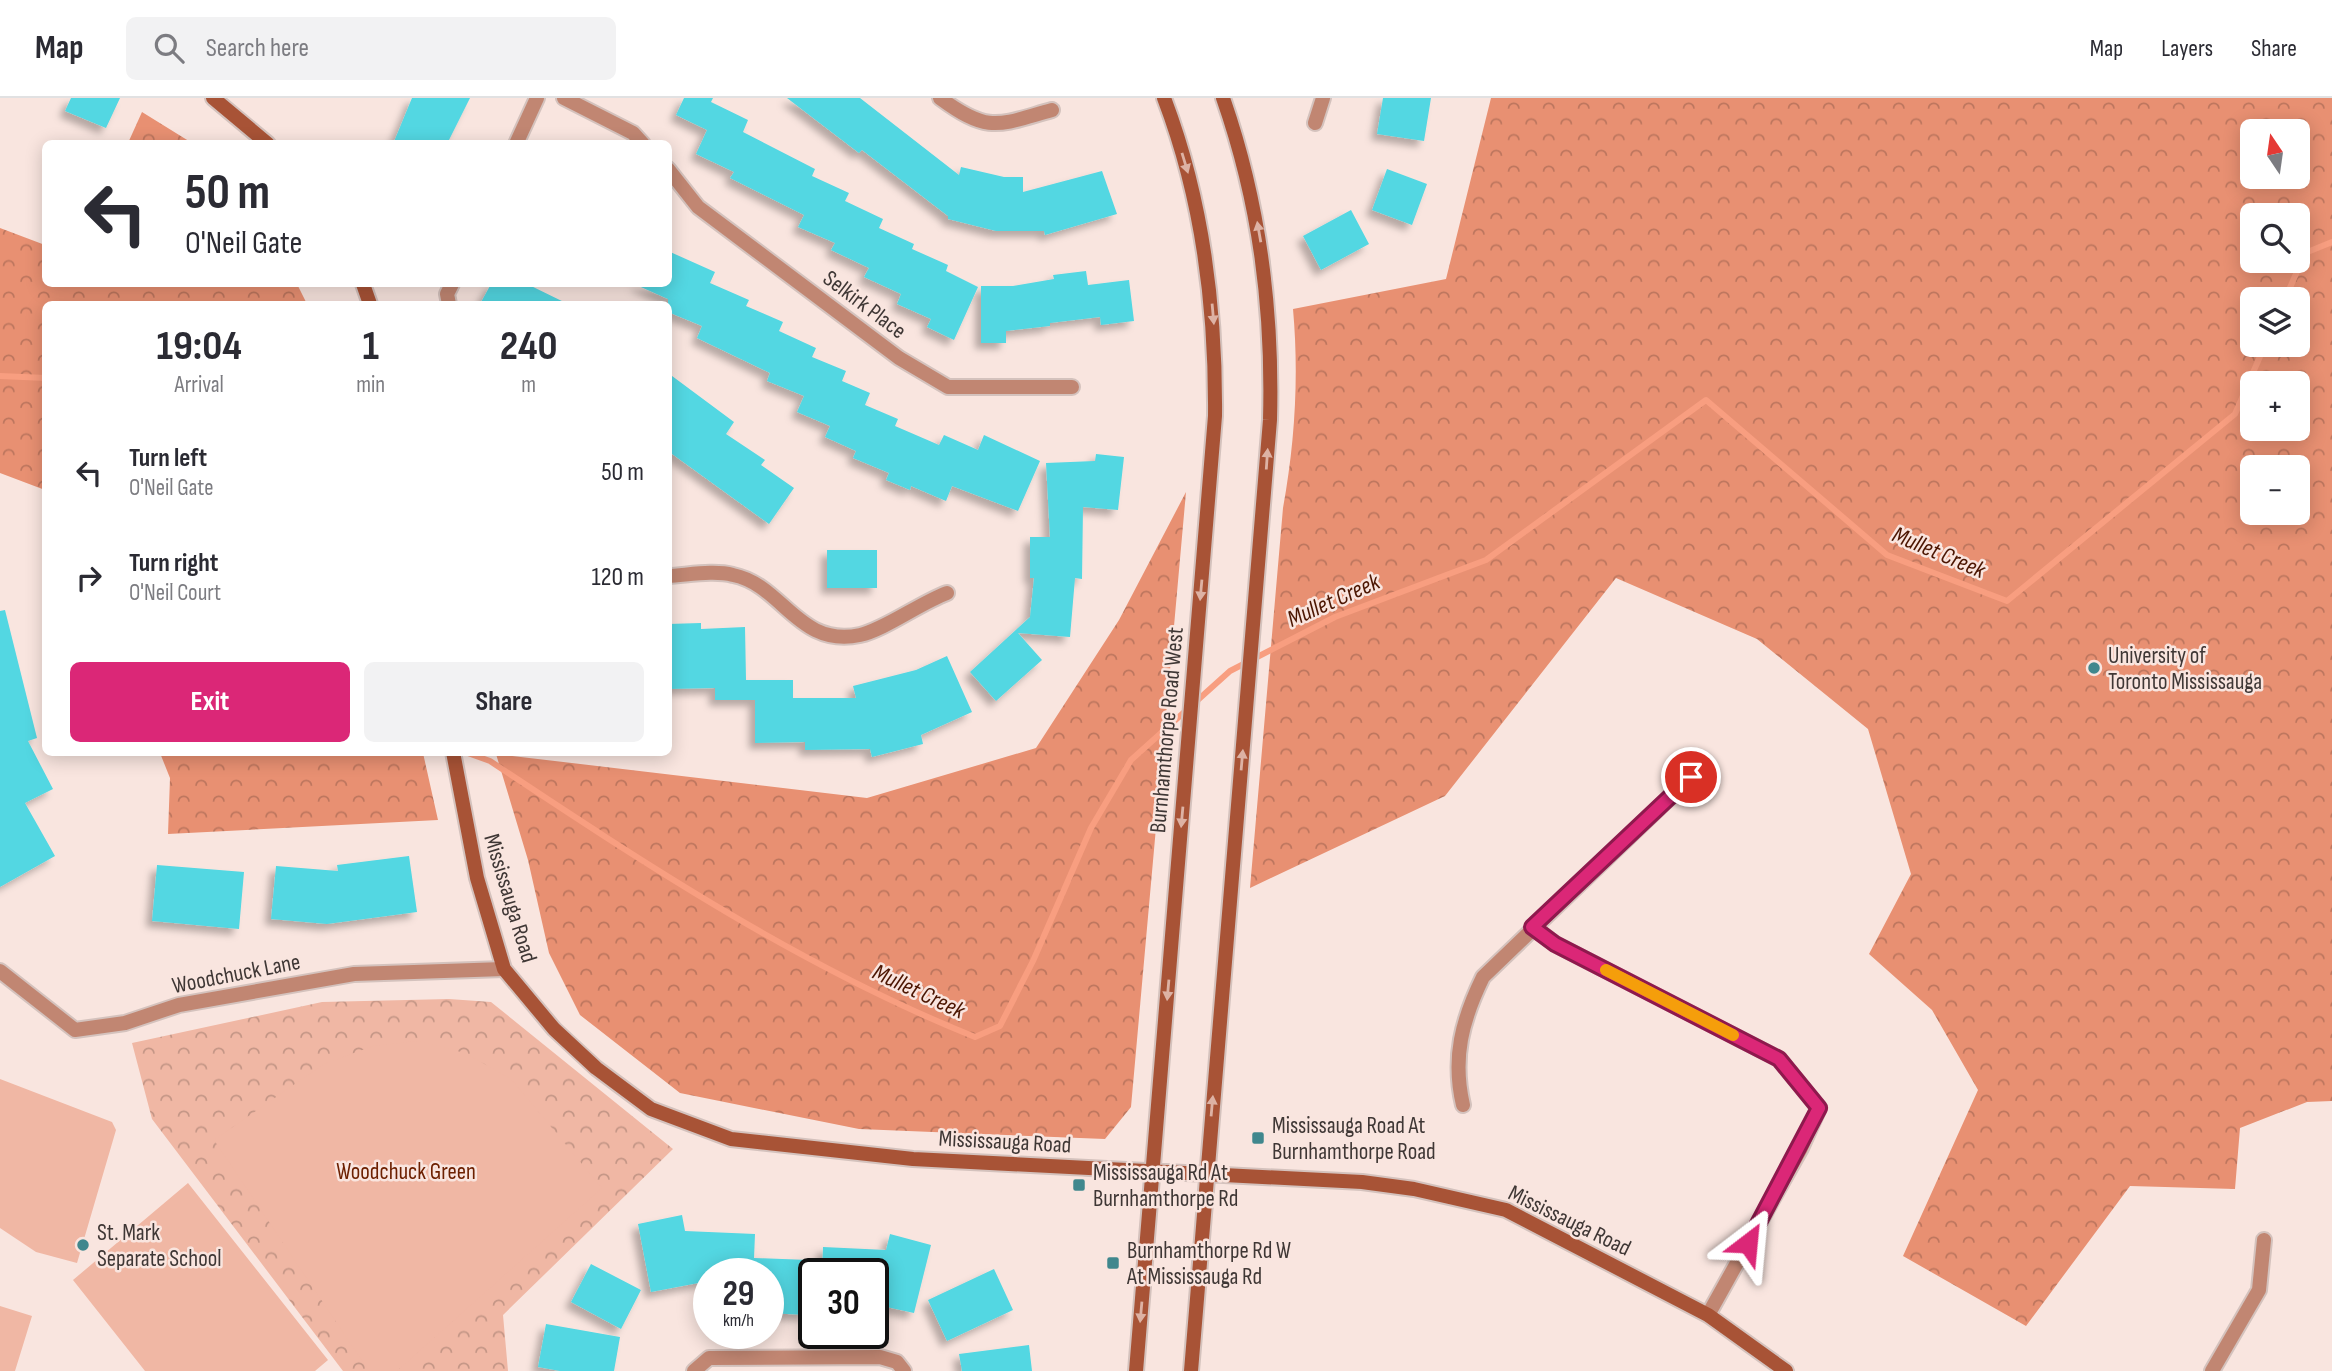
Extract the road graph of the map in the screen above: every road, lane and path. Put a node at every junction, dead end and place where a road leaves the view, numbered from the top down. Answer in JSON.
{"nodes":[{"id":1,"x":213,"y":98,"type":"edge"},
{"id":2,"x":537,"y":98,"type":"edge"},
{"id":3,"x":564,"y":98,"type":"edge"},
{"id":4,"x":940,"y":98,"type":"edge"},
{"id":5,"x":1164,"y":98,"type":"edge"},
{"id":6,"x":1223,"y":98,"type":"edge"},
{"id":7,"x":1323,"y":98,"type":"edge"},
{"id":8,"x":1052,"y":110,"type":"dead end"},
{"id":9,"x":1315,"y":123,"type":"dead end"},
{"id":10,"x":263,"y":140,"type":"edge"},
{"id":11,"x":518,"y":140,"type":"edge"},
{"id":12,"x":639,"y":140,"type":"edge"},
{"id":13,"x":672,"y":174,"type":"edge"},
{"id":14,"x":1072,"y":387,"type":"dead end"},
{"id":15,"x":672,"y":576,"type":"edge"},
{"id":16,"x":947,"y":593,"type":"dead end"},
{"id":17,"x":454,"y":756,"type":"edge"},
{"id":18,"x":1691,"y":777,"type":"dead end"},
{"id":19,"x":1532,"y":927,"type":"junction"},
{"id":20,"x":504,"y":969,"type":"junction"},
{"id":21,"x":0,"y":971,"type":"edge"},
{"id":22,"x":1463,"y":1105,"type":"dead end"},
{"id":23,"x":1153,"y":1171,"type":"junction"},
{"id":24,"x":1207,"y":1174,"type":"junction"},
{"id":25,"x":2264,"y":1240,"type":"dead end"},
{"id":26,"x":1708,"y":1315,"type":"junction"},
{"id":27,"x":694,"y":1371,"type":"edge"},
{"id":28,"x":904,"y":1371,"type":"edge"},
{"id":29,"x":1136,"y":1371,"type":"edge"},
{"id":30,"x":1191,"y":1371,"type":"edge"},
{"id":31,"x":1786,"y":1371,"type":"edge"},
{"id":32,"x":2212,"y":1371,"type":"edge"}],
"edges":[{"from":1,"to":10,"type":"main road"},
{"from":2,"to":11,"type":"street"},
{"from":3,"to":12,"type":"street"},
{"from":4,"to":8,"type":"street"},
{"from":5,"to":23,"type":"main road","name":"Burnhamthorpe Road West","one_way":true},
{"from":24,"to":6,"type":"main road","one_way":true},
{"from":7,"to":9,"type":"street"},
{"from":13,"to":14,"type":"street","name":"Selkirk Place"},
{"from":15,"to":16,"type":"street"},
{"from":17,"to":20,"type":"main road","name":"Mississauga Road"},
{"from":18,"to":19,"type":"street"},
{"from":19,"to":22,"type":"street"},
{"from":19,"to":26,"type":"street"},
{"from":20,"to":21,"type":"street","name":"Woodchuck Lane"},
{"from":20,"to":23,"type":"main road","name":"Mississauga Road"},
{"from":23,"to":24,"type":"main road","name":"Mississauga Road"},
{"from":23,"to":29,"type":"main road","name":"Burnhamthorpe Road West","one_way":true},
{"from":24,"to":26,"type":"main road","name":"Mississauga Road"},
{"from":24,"to":30,"type":"main road"},
{"from":25,"to":32,"type":"street"},
{"from":26,"to":31,"type":"main road","name":"Mississauga Road"},
{"from":27,"to":28,"type":"street"}]}
